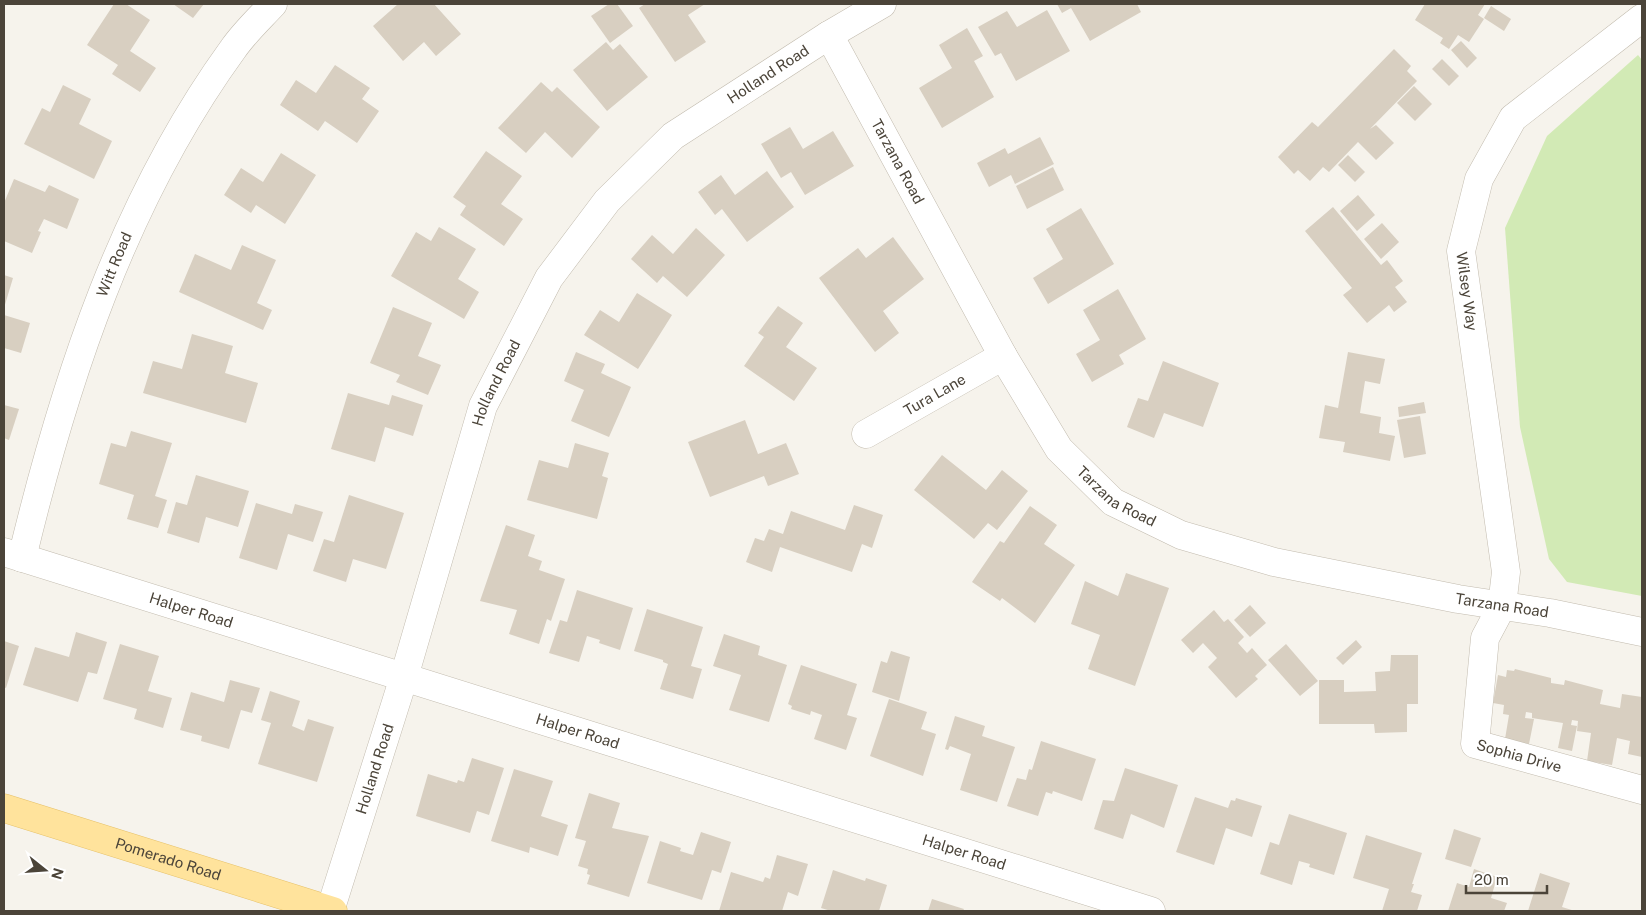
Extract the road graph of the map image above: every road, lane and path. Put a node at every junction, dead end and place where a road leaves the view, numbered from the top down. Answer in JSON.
{"nodes":[{"id":1,"x":273,"y":4,"type":"edge"},
{"id":2,"x":882,"y":4,"type":"edge"},
{"id":3,"x":1642,"y":18,"type":"edge"},
{"id":4,"x":829,"y":35,"type":"junction"},
{"id":5,"x":1003,"y":356,"type":"junction"},
{"id":6,"x":866,"y":434,"type":"dead end"},
{"id":7,"x":13,"y":555,"type":"edge"},
{"id":8,"x":1502,"y":606,"type":"junction"},
{"id":9,"x":1642,"y":632,"type":"edge"},
{"id":10,"x":404,"y":677,"type":"junction"},
{"id":11,"x":1642,"y":790,"type":"edge"},
{"id":12,"x":4,"y":808,"type":"edge"},
{"id":13,"x":331,"y":911,"type":"edge"},
{"id":14,"x":1151,"y":911,"type":"edge"}],
"edges":[{"from":1,"to":7,"type":"street","name":"Witt Road"},
{"from":2,"to":4,"type":"street","name":"Holland Road"},
{"from":3,"to":8,"type":"street","name":"Wilsey Way"},
{"from":4,"to":5,"type":"street","name":"Tarzana Road"},
{"from":4,"to":10,"type":"street","name":"Holland Road"},
{"from":5,"to":6,"type":"street","name":"Tura Lane"},
{"from":5,"to":8,"type":"street","name":"Tarzana Road"},
{"from":7,"to":10,"type":"street","name":"Halper Road"},
{"from":8,"to":9,"type":"street","name":"Tarzana Road"},
{"from":8,"to":11,"type":"street","name":"Sophia Drive"},
{"from":10,"to":13,"type":"street","name":"Holland Road"},
{"from":10,"to":14,"type":"street","name":"Halper Road"},
{"from":12,"to":13,"type":"main road","name":"Pomerado Road"}]}
